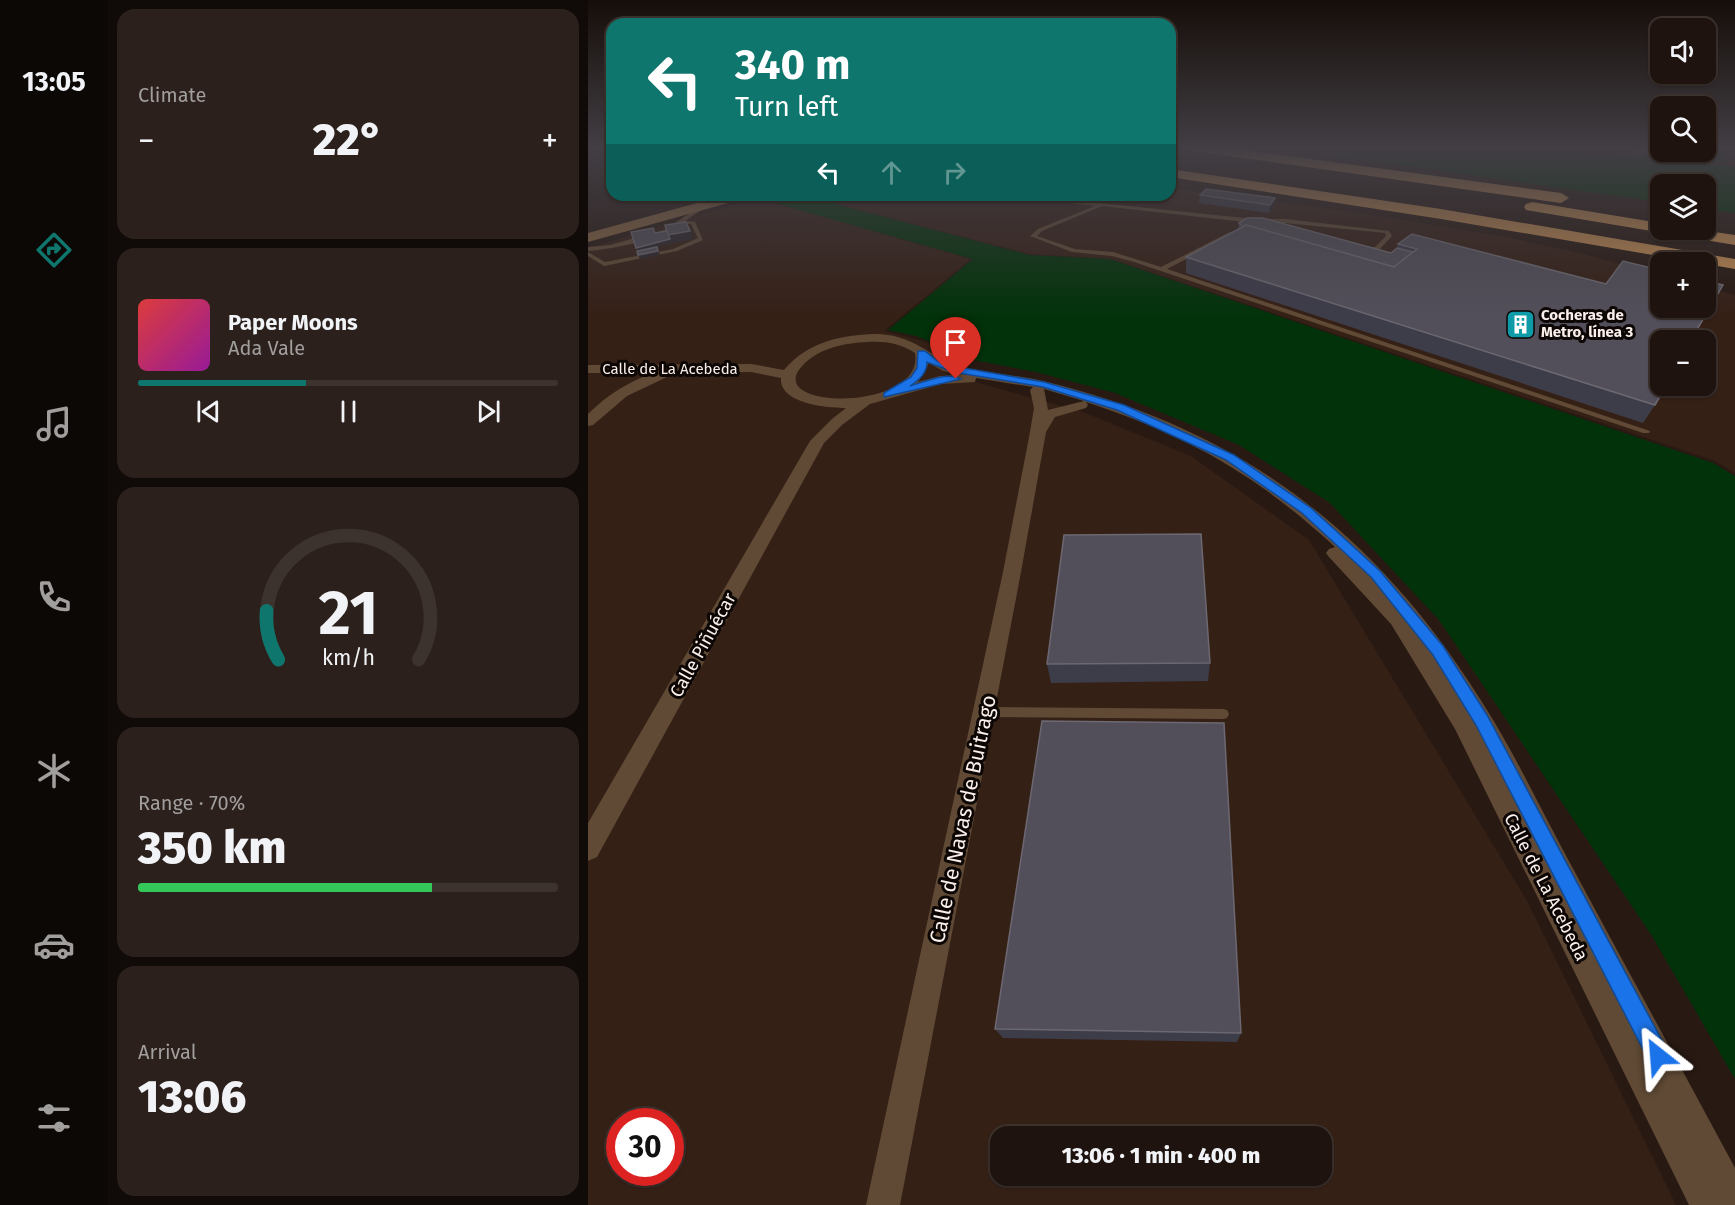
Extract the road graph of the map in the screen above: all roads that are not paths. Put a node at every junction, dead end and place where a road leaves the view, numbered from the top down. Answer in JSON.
{"nodes":[{"id":1,"x":700,"y":203,"type":"edge"},
{"id":2,"x":703,"y":203,"type":"edge"},
{"id":3,"x":709,"y":203,"type":"edge"},
{"id":4,"x":1085,"y":203,"type":"edge"},
{"id":5,"x":1363,"y":203,"type":"edge"},
{"id":6,"x":1400,"y":203,"type":"edge"},
{"id":7,"x":1448,"y":203,"type":"edge"},
{"id":8,"x":1508,"y":203,"type":"edge"},
{"id":9,"x":1593,"y":203,"type":"edge"},
{"id":10,"x":1101,"y":205,"type":"junction"},
{"id":11,"x":1650,"y":212,"type":"edge"},
{"id":12,"x":1254,"y":221,"type":"junction"},
{"id":13,"x":683,"y":222,"type":"junction"},
{"id":14,"x":1716,"y":222,"type":"edge"},
{"id":15,"x":1735,"y":225,"type":"edge"},
{"id":16,"x":1650,"y":226,"type":"edge"},
{"id":17,"x":1288,"y":230,"type":"edge"},
{"id":18,"x":588,"y":232,"type":"edge"},
{"id":19,"x":1716,"y":237,"type":"edge"},
{"id":20,"x":588,"y":238,"type":"edge"},
{"id":21,"x":1735,"y":240,"type":"edge"},
{"id":22,"x":1355,"y":246,"type":"edge"},
{"id":23,"x":1624,"y":246,"type":"junction"},
{"id":24,"x":588,"y":249,"type":"edge"},
{"id":25,"x":1735,"y":250,"type":"edge"},
{"id":26,"x":1650,"y":252,"type":"edge"},
{"id":27,"x":588,"y":254,"type":"edge"},
{"id":28,"x":1735,"y":263,"type":"edge"},
{"id":29,"x":1161,"y":270,"type":"junction"},
{"id":30,"x":1716,"y":270,"type":"edge"},
{"id":31,"x":1735,"y":275,"type":"edge"},
{"id":32,"x":813,"y":352,"type":"junction"},
{"id":33,"x":922,"y":353,"type":"junction"},
{"id":34,"x":679,"y":368,"type":"junction"},
{"id":35,"x":588,"y":369,"type":"edge"},
{"id":36,"x":603,"y":369,"type":"junction"},
{"id":37,"x":751,"y":369,"type":"junction"},
{"id":38,"x":788,"y":375,"type":"junction"},
{"id":39,"x":1037,"y":390,"type":"junction"},
{"id":40,"x":887,"y":395,"type":"junction"},
{"id":41,"x":807,"y":400,"type":"junction"},
{"id":42,"x":866,"y":401,"type":"junction"},
{"id":43,"x":608,"y":402,"type":"junction"},
{"id":44,"x":1081,"y":405,"type":"junction"},
{"id":45,"x":588,"y":422,"type":"edge"},
{"id":46,"x":818,"y":426,"type":"junction"},
{"id":47,"x":1646,"y":431,"type":"dead end"},
{"id":48,"x":1038,"y":432,"type":"junction"},
{"id":49,"x":986,"y":712,"type":"junction"},
{"id":50,"x":1223,"y":714,"type":"dead end"},
{"id":51,"x":588,"y":848,"type":"edge"},
{"id":52,"x":1735,"y":1203,"type":"edge"},
{"id":53,"x":883,"y":1205,"type":"edge"},
{"id":54,"x":1707,"y":1205,"type":"edge"}],
"edges":[{"from":1,"to":18,"type":"main road"},
{"from":2,"to":20,"type":"main road"},
{"from":3,"to":13,"type":"lane"},
{"from":4,"to":10,"type":"lane"},
{"from":5,"to":23,"type":"highway"},
{"from":6,"to":28,"type":"highway"},
{"from":7,"to":25,"type":"highway"},
{"from":8,"to":16,"type":"highway"},
{"from":9,"to":11,"type":"highway"},
{"from":10,"to":12,"type":"lane"},
{"from":10,"to":29,"type":"lane"},
{"from":12,"to":17,"type":"lane"},
{"from":12,"to":22,"type":"lane"},
{"from":12,"to":29,"type":"lane"},
{"from":13,"to":24,"type":"lane"},
{"from":13,"to":27,"type":"lane"},
{"from":14,"to":15,"type":"highway"},
{"from":19,"to":21,"type":"highway"},
{"from":23,"to":26,"type":"highway"},
{"from":23,"to":28,"type":"highway"},
{"from":29,"to":47,"type":"lane"},
{"from":30,"to":31,"type":"highway"},
{"from":32,"to":33,"type":"street","name":"Calle de La Acebeda"},
{"from":32,"to":37,"type":"street","name":"Calle de La Acebeda"},
{"from":32,"to":38,"type":"street"},
{"from":33,"to":40,"type":"street"},
{"from":33,"to":52,"type":"street","name":"Calle de La Acebeda"},
{"from":34,"to":36,"type":"street","name":"Calle de La Acebeda"},
{"from":34,"to":37,"type":"street","name":"Calle de La Acebeda"},
{"from":34,"to":43,"type":"street"},
{"from":35,"to":36,"type":"street","name":"Calle de La Acebeda"},
{"from":36,"to":43,"type":"street"},
{"from":37,"to":38,"type":"street","name":"Calle de La Acebeda"},
{"from":38,"to":41,"type":"street"},
{"from":39,"to":40,"type":"street","name":"Calle de La Acebeda"},
{"from":39,"to":44,"type":"street","name":"Calle de La Acebeda"},
{"from":39,"to":48,"type":"street","name":"Calle de Navas de Buitrago"},
{"from":40,"to":42,"type":"street"},
{"from":41,"to":42,"type":"street"},
{"from":41,"to":46,"type":"street"},
{"from":42,"to":46,"type":"street","name":"Calle Piñuécar"},
{"from":43,"to":45,"type":"street"},
{"from":44,"to":48,"type":"street"},
{"from":44,"to":54,"type":"street","name":"Calle de La Acebeda"},
{"from":46,"to":51,"type":"street","name":"Calle Piñuécar"},
{"from":48,"to":49,"type":"street","name":"Calle de Navas de Buitrago"},
{"from":49,"to":50,"type":"lane"},
{"from":49,"to":53,"type":"street","name":"Calle de Navas de Buitrago"}]}
